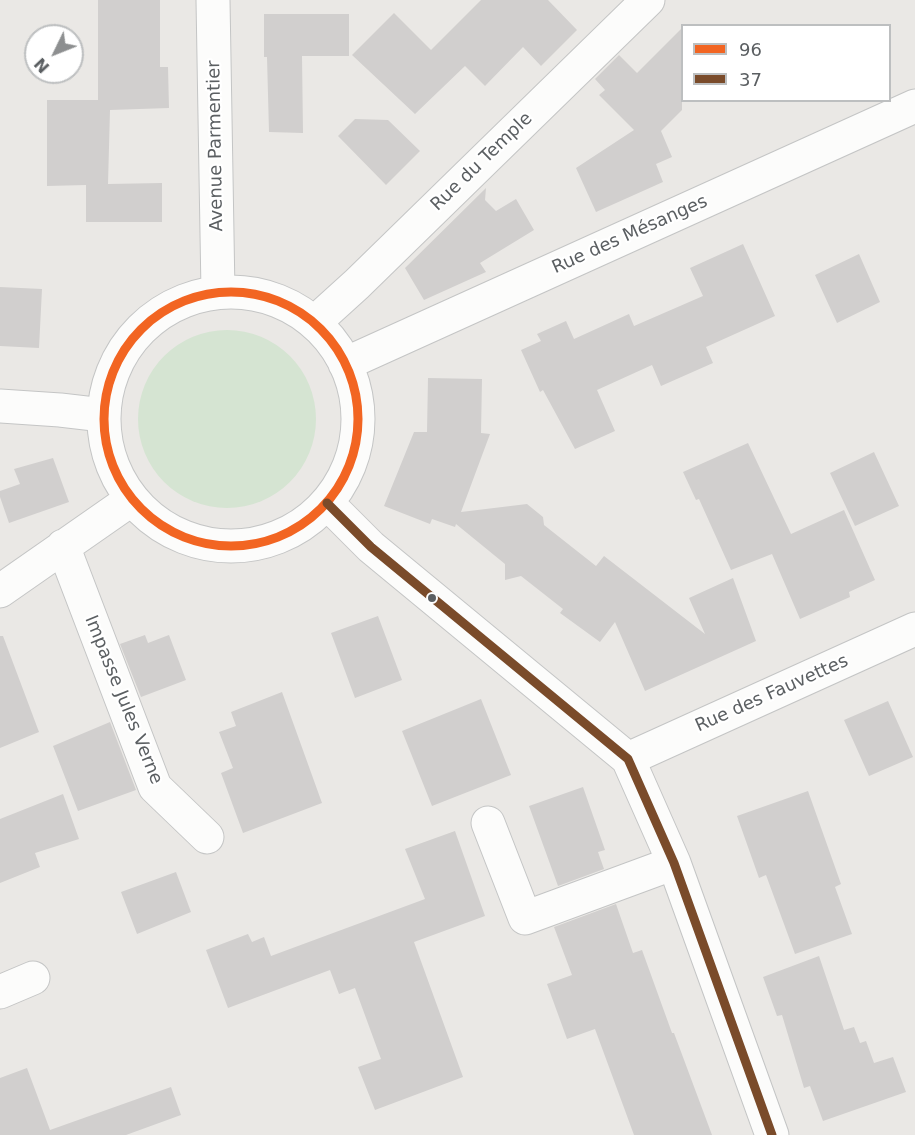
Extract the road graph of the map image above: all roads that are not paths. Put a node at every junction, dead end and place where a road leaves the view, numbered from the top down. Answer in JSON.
{"nodes":[{"id":1,"x":213,"y":0,"type":"edge"},
{"id":2,"x":648,"y":0,"type":"edge"},
{"id":3,"x":915,"y":105,"type":"edge"},
{"id":4,"x":218,"y":292,"type":"junction"},
{"id":5,"x":314,"y":323,"type":"junction"},
{"id":6,"x":345,"y":364,"type":"junction"},
{"id":7,"x":0,"y":406,"type":"edge"},
{"id":8,"x":103,"y":415,"type":"junction"},
{"id":9,"x":132,"y":500,"type":"junction"},
{"id":10,"x":327,"y":503,"type":"junction"},
{"id":11,"x":63,"y":546,"type":"junction"},
{"id":12,"x":0,"y":591,"type":"edge"},
{"id":13,"x":915,"y":629,"type":"edge"},
{"id":14,"x":628,"y":759,"type":"junction"},
{"id":15,"x":488,"y":823,"type":"dead end"},
{"id":16,"x":207,"y":837,"type":"dead end"},
{"id":17,"x":674,"y":863,"type":"junction"},
{"id":18,"x":33,"y":978,"type":"dead end"},
{"id":19,"x":0,"y":992,"type":"edge"},
{"id":20,"x":772,"y":1135,"type":"edge"}],
"edges":[{"from":1,"to":4,"type":"street","name":"Avenue Parmentier"},
{"from":2,"to":5,"type":"street","name":"Rue du Temple"},
{"from":3,"to":6,"type":"street","name":"Rue des Mésanges"},
{"from":4,"to":5,"type":"street"},
{"from":4,"to":8,"type":"street"},
{"from":5,"to":6,"type":"street"},
{"from":6,"to":10,"type":"street"},
{"from":7,"to":8,"type":"street"},
{"from":8,"to":9,"type":"street"},
{"from":9,"to":10,"type":"street"},
{"from":9,"to":11,"type":"street"},
{"from":10,"to":14,"type":"street"},
{"from":11,"to":12,"type":"street"},
{"from":11,"to":16,"type":"street","name":"Impasse Jules Verne"},
{"from":13,"to":14,"type":"street","name":"Rue des Fauvettes"},
{"from":14,"to":17,"type":"street"},
{"from":15,"to":17,"type":"street"},
{"from":17,"to":20,"type":"street"},
{"from":18,"to":19,"type":"street"}]}
